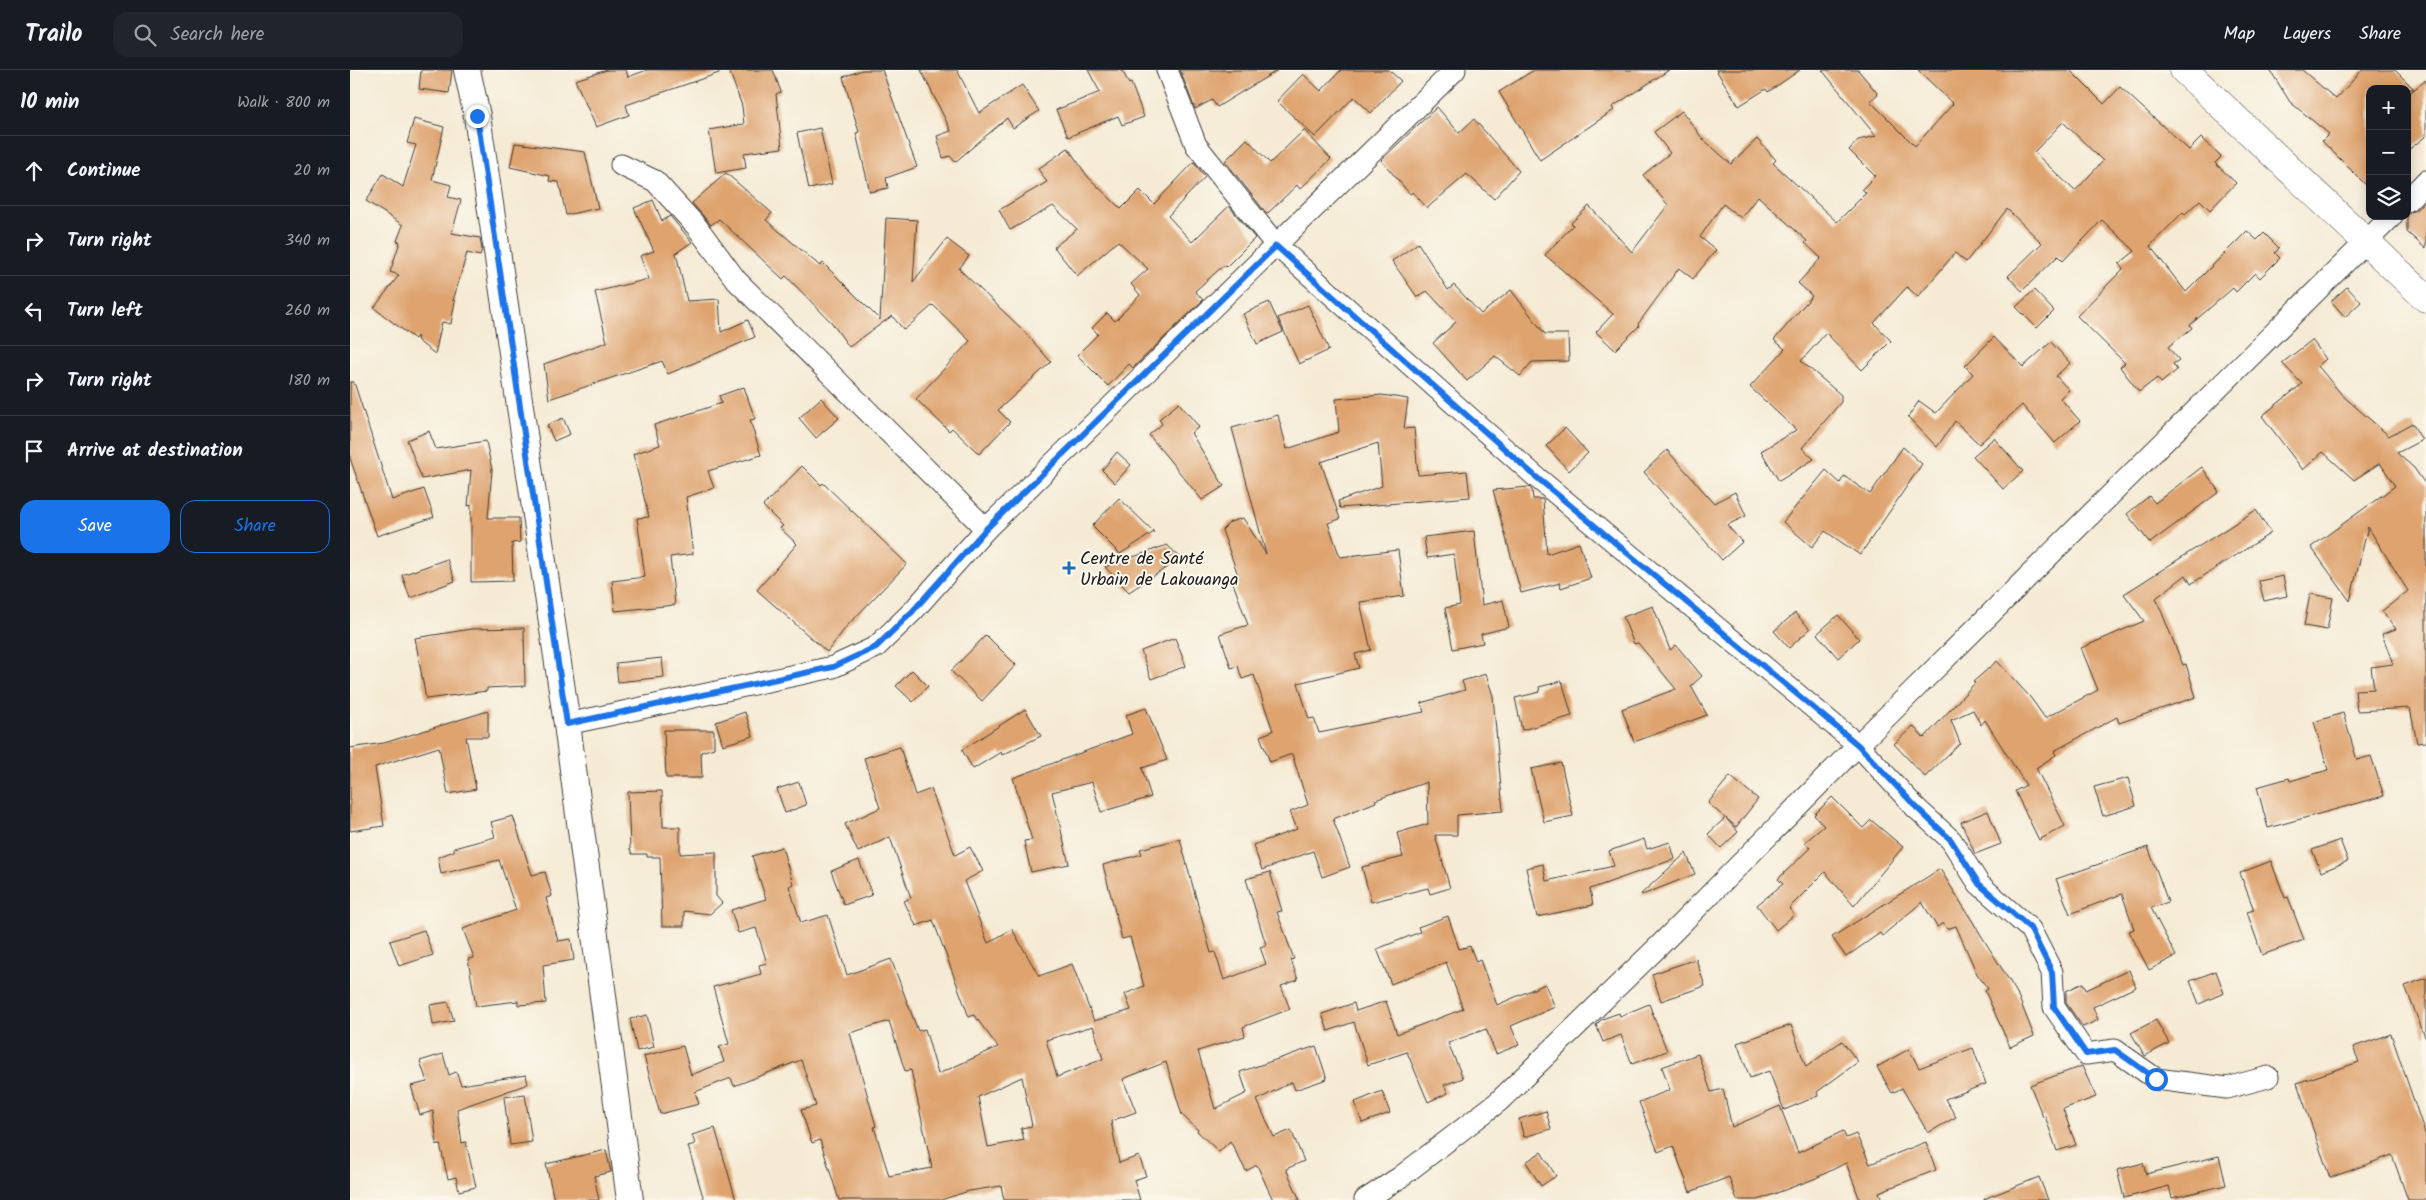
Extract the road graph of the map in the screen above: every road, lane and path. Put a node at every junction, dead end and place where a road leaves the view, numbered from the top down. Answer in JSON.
{"nodes":[{"id":1,"x":467,"y":70,"type":"edge"},
{"id":2,"x":1166,"y":70,"type":"edge"},
{"id":3,"x":1455,"y":70,"type":"edge"},
{"id":4,"x":2184,"y":70,"type":"edge"},
{"id":5,"x":621,"y":165,"type":"dead end"},
{"id":6,"x":2426,"y":181,"type":"edge"},
{"id":7,"x":2411,"y":196,"type":"edge"},
{"id":8,"x":2388,"y":220,"type":"edge"},
{"id":9,"x":2367,"y":242,"type":"junction"},
{"id":10,"x":1276,"y":246,"type":"junction"},
{"id":11,"x":2426,"y":298,"type":"edge"},
{"id":12,"x":986,"y":529,"type":"junction"},
{"id":13,"x":567,"y":724,"type":"junction"},
{"id":14,"x":1858,"y":745,"type":"junction"},
{"id":15,"x":2268,"y":1077,"type":"dead end"},
{"id":16,"x":630,"y":1200,"type":"edge"},
{"id":17,"x":1365,"y":1200,"type":"edge"}],
"edges":[{"from":1,"to":13,"type":"street"},
{"from":2,"to":10,"type":"street"},
{"from":3,"to":10,"type":"street"},
{"from":4,"to":9,"type":"main road"},
{"from":5,"to":12,"type":"street"},
{"from":6,"to":7,"type":"street"},
{"from":8,"to":9,"type":"street"},
{"from":9,"to":11,"type":"main road"},
{"from":9,"to":14,"type":"street"},
{"from":10,"to":12,"type":"street"},
{"from":10,"to":14,"type":"street"},
{"from":12,"to":13,"type":"street"},
{"from":13,"to":16,"type":"street"},
{"from":14,"to":15,"type":"street"},
{"from":14,"to":17,"type":"street"}]}
